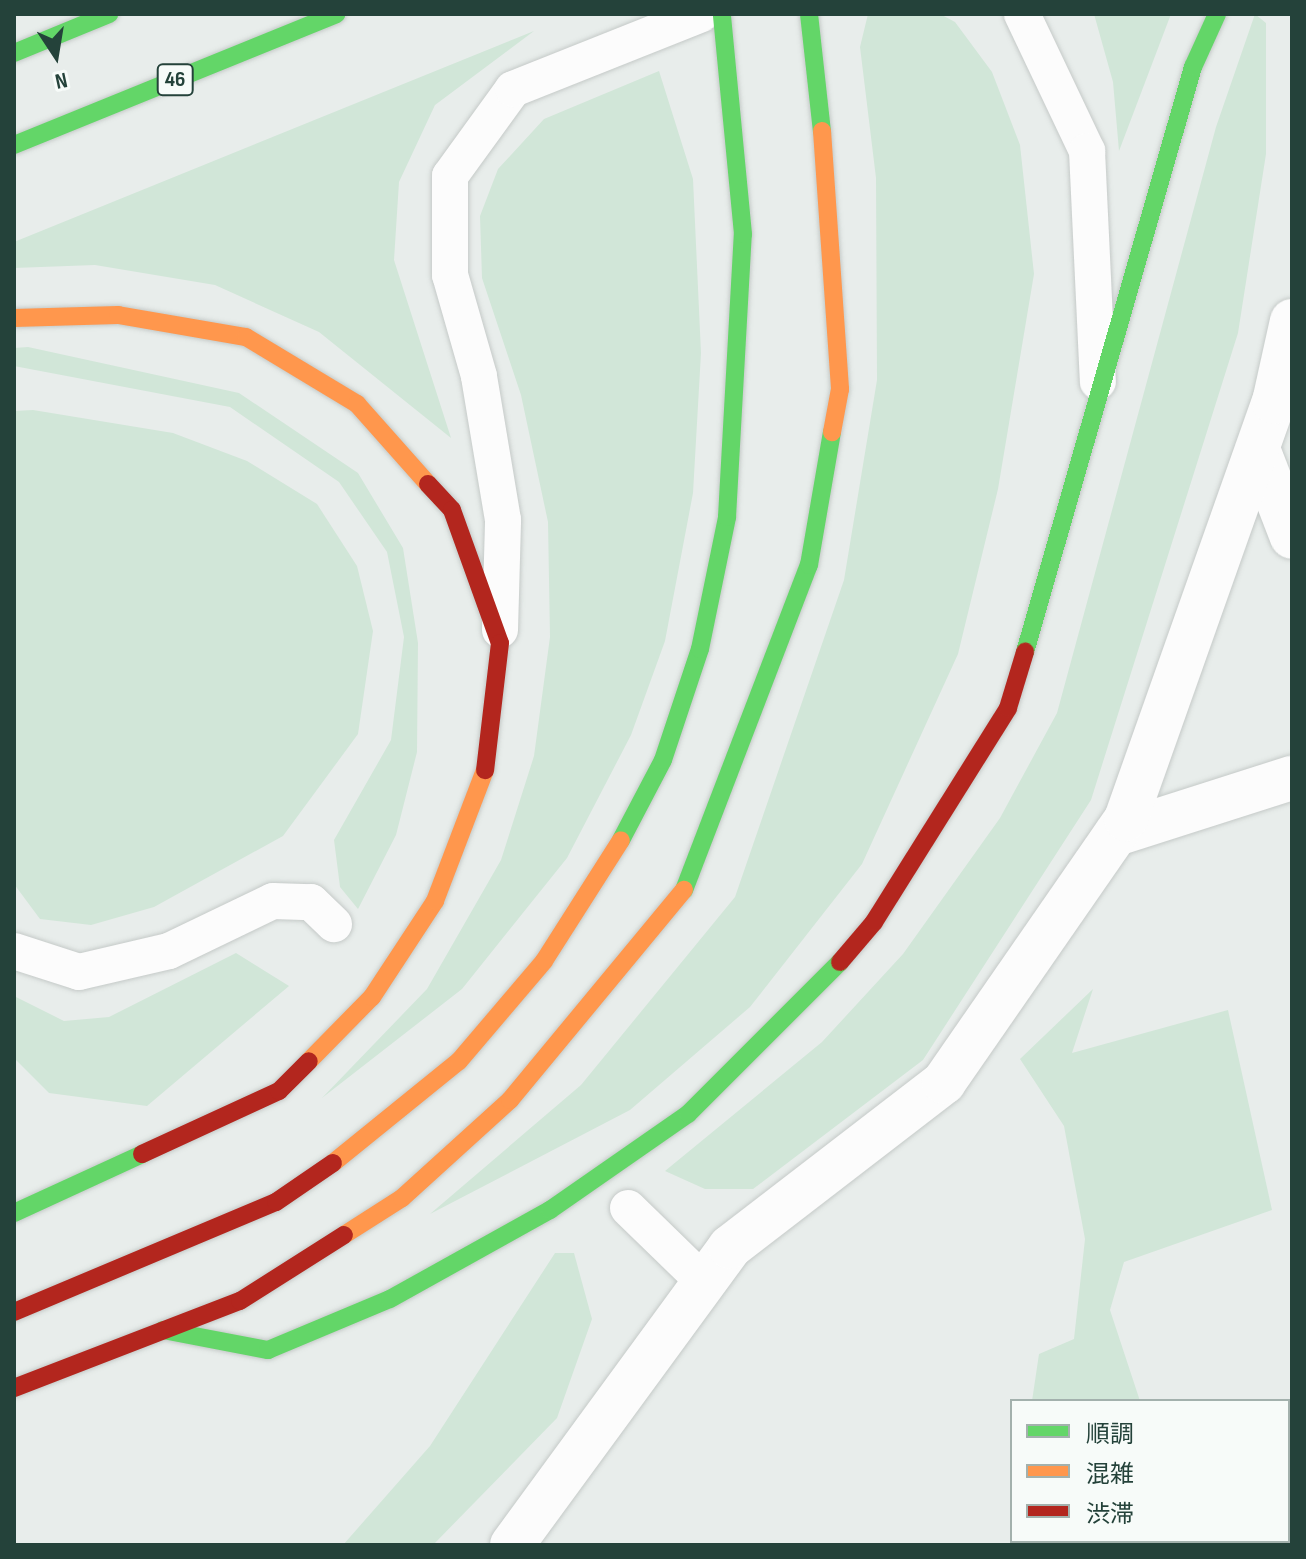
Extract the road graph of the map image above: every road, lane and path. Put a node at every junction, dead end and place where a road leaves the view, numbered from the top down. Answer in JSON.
{"nodes":[{"id":1,"x":109,"y":14,"type":"edge"},
{"id":2,"x":336,"y":14,"type":"edge"},
{"id":3,"x":701,"y":14,"type":"edge"},
{"id":4,"x":722,"y":14,"type":"edge"},
{"id":5,"x":809,"y":14,"type":"edge"},
{"id":6,"x":1022,"y":14,"type":"edge"},
{"id":7,"x":1217,"y":14,"type":"edge"},
{"id":8,"x":14,"y":53,"type":"edge"},
{"id":9,"x":14,"y":145,"type":"edge"},
{"id":10,"x":14,"y":318,"type":"edge"},
{"id":11,"x":1292,"y":321,"type":"edge"},
{"id":12,"x":1099,"y":412,"type":"junction"},
{"id":13,"x":1258,"y":449,"type":"junction"},
{"id":14,"x":1292,"y":537,"type":"edge"},
{"id":15,"x":500,"y":643,"type":"junction"},
{"id":16,"x":1292,"y":778,"type":"edge"},
{"id":17,"x":1116,"y":834,"type":"junction"},
{"id":18,"x":334,"y":924,"type":"dead end"},
{"id":19,"x":14,"y":951,"type":"edge"},
{"id":20,"x":105,"y":1171,"type":"junction"},
{"id":21,"x":628,"y":1208,"type":"dead end"},
{"id":22,"x":14,"y":1213,"type":"edge"},
{"id":23,"x":14,"y":1229,"type":"edge"},
{"id":24,"x":156,"y":1255,"type":"junction"},
{"id":25,"x":704,"y":1282,"type":"junction"},
{"id":26,"x":14,"y":1292,"type":"edge"},
{"id":27,"x":14,"y":1312,"type":"edge"},
{"id":28,"x":163,"y":1330,"type":"junction"},
{"id":29,"x":14,"y":1388,"type":"edge"},
{"id":30,"x":512,"y":1545,"type":"edge"}],
"edges":[{"from":1,"to":8,"type":"highway"},
{"from":2,"to":9,"type":"highway","number":"46"},
{"from":3,"to":15,"type":"lane"},
{"from":4,"to":24,"type":"highway"},
{"from":5,"to":28,"type":"highway"},
{"from":6,"to":12,"type":"lane"},
{"from":7,"to":12,"type":"highway"},
{"from":10,"to":15,"type":"highway"},
{"from":11,"to":13,"type":"street"},
{"from":12,"to":28,"type":"highway"},
{"from":13,"to":14,"type":"street"},
{"from":13,"to":17,"type":"street"},
{"from":15,"to":20,"type":"highway"},
{"from":16,"to":17,"type":"street"},
{"from":17,"to":25,"type":"street"},
{"from":18,"to":19,"type":"lane"},
{"from":20,"to":22,"type":"highway"},
{"from":20,"to":23,"type":"highway"},
{"from":21,"to":25,"type":"lane"},
{"from":24,"to":26,"type":"highway"},
{"from":24,"to":27,"type":"highway"},
{"from":25,"to":30,"type":"street"},
{"from":28,"to":29,"type":"highway"}]}
